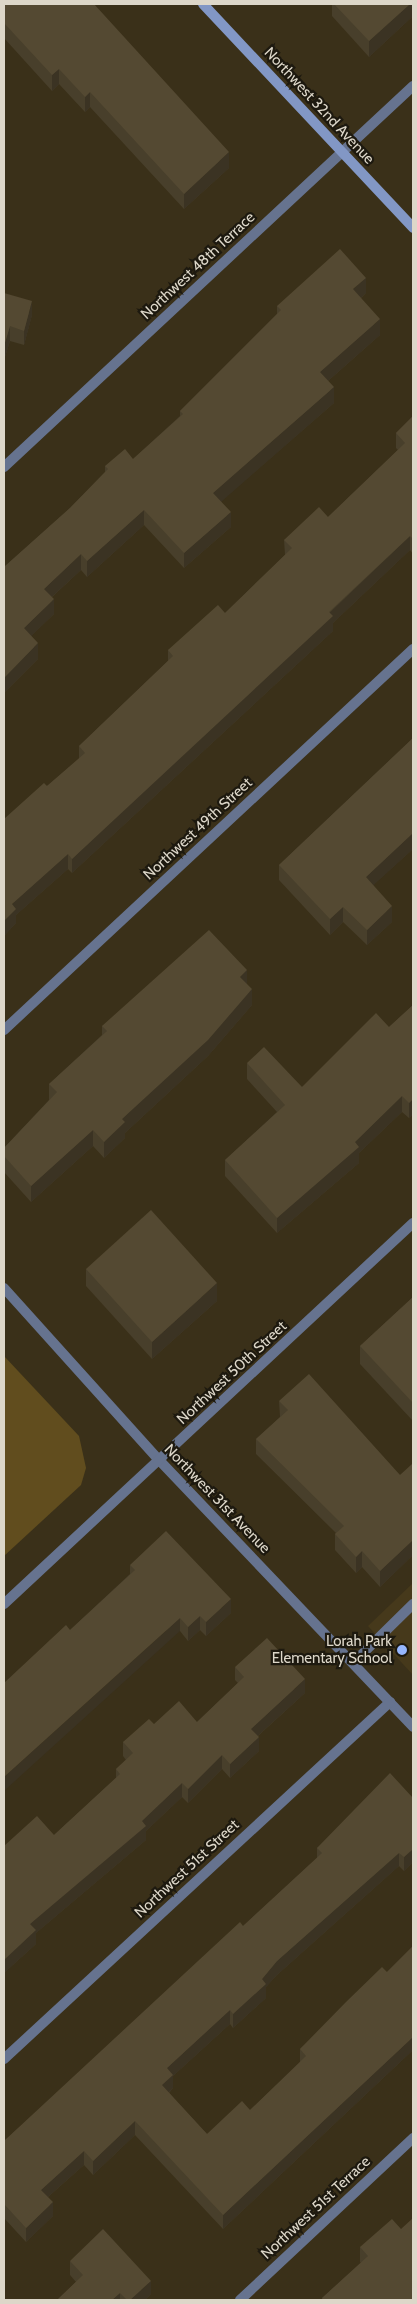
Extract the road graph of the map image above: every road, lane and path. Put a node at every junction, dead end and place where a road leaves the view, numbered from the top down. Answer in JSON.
{"nodes":[{"id":1,"x":203,"y":4,"type":"edge"},
{"id":2,"x":413,"y":86,"type":"edge"},
{"id":3,"x":342,"y":152,"type":"junction"},
{"id":4,"x":413,"y":228,"type":"edge"},
{"id":5,"x":4,"y":467,"type":"edge"},
{"id":6,"x":413,"y":649,"type":"edge"},
{"id":7,"x":4,"y":1030,"type":"edge"},
{"id":8,"x":413,"y":1223,"type":"edge"},
{"id":9,"x":4,"y":1288,"type":"edge"},
{"id":10,"x":160,"y":1461,"type":"junction"},
{"id":11,"x":4,"y":1604,"type":"edge"},
{"id":12,"x":413,"y":1604,"type":"edge"},
{"id":13,"x":353,"y":1663,"type":"junction"},
{"id":14,"x":390,"y":1702,"type":"junction"},
{"id":15,"x":413,"y":1727,"type":"edge"},
{"id":16,"x":4,"y":2059,"type":"edge"},
{"id":17,"x":413,"y":2138,"type":"edge"},
{"id":18,"x":240,"y":2300,"type":"edge"}],
"edges":[{"from":1,"to":3,"type":"main road","name":"Northwest 32nd Avenue"},
{"from":2,"to":3,"type":"street","name":"Northwest 48th Terrace"},
{"from":3,"to":4,"type":"main road","name":"Northwest 32nd Avenue"},
{"from":3,"to":5,"type":"street","name":"Northwest 48th Terrace"},
{"from":6,"to":7,"type":"street","name":"Northwest 49th Street"},
{"from":8,"to":10,"type":"street","name":"Northwest 50th Street"},
{"from":9,"to":10,"type":"street","name":"Northwest 31st Avenue"},
{"from":10,"to":11,"type":"street","name":"Northwest 50th Street"},
{"from":10,"to":13,"type":"street","name":"Northwest 31st Avenue"},
{"from":12,"to":13,"type":"street"},
{"from":13,"to":14,"type":"street","name":"Northwest 31st Avenue"},
{"from":14,"to":15,"type":"street","name":"Northwest 31st Avenue"},
{"from":14,"to":16,"type":"street","name":"Northwest 51st Street"},
{"from":17,"to":18,"type":"street","name":"Northwest 51st Terrace"}]}
